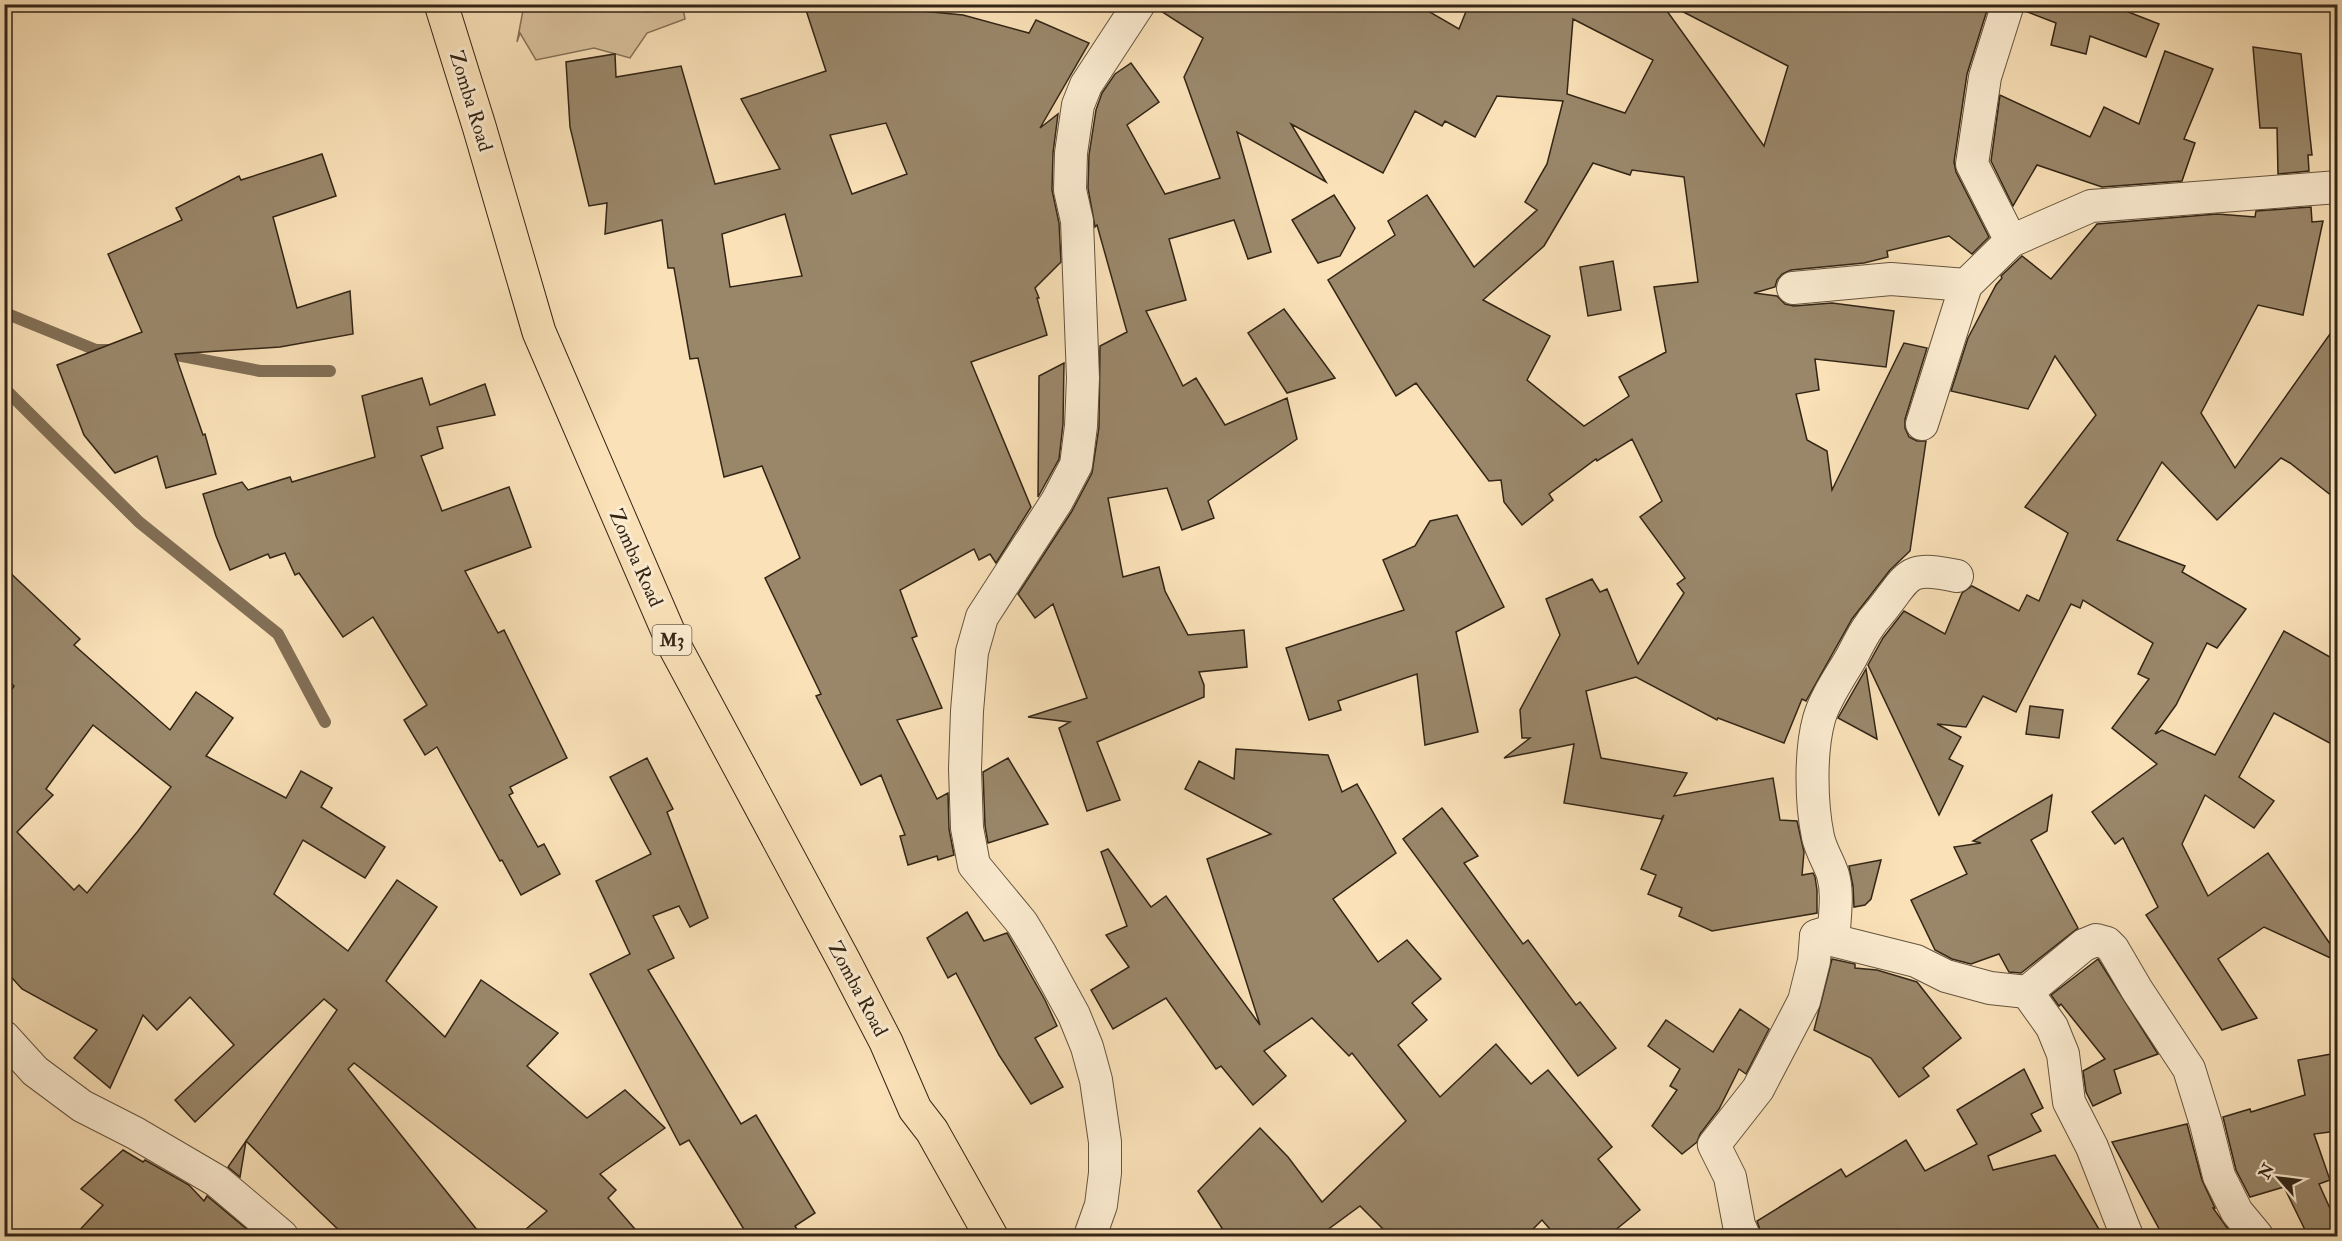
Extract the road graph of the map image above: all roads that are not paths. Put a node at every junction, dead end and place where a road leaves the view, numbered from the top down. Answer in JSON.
{"nodes":[{"id":1,"x":441,"y":4,"type":"edge"},
{"id":2,"x":1139,"y":4,"type":"edge"},
{"id":3,"x":2008,"y":4,"type":"edge"},
{"id":4,"x":2337,"y":187,"type":"edge"},
{"id":5,"x":2011,"y":241,"type":"junction"},
{"id":6,"x":1966,"y":285,"type":"junction"},
{"id":7,"x":1793,"y":288,"type":"dead end"},
{"id":8,"x":1922,"y":424,"type":"dead end"},
{"id":9,"x":1957,"y":576,"type":"dead end"},
{"id":10,"x":1816,"y":936,"type":"junction"},
{"id":11,"x":2027,"y":992,"type":"junction"},
{"id":12,"x":4,"y":1037,"type":"edge"},
{"id":13,"x":282,"y":1236,"type":"edge"},
{"id":14,"x":991,"y":1236,"type":"edge"},
{"id":15,"x":1090,"y":1236,"type":"edge"},
{"id":16,"x":1744,"y":1236,"type":"edge"},
{"id":17,"x":2127,"y":1236,"type":"edge"},
{"id":18,"x":2257,"y":1236,"type":"edge"}],
"edges":[{"from":1,"to":14,"type":"highway","name":"Zomba Road","number":"M3"},
{"from":2,"to":15,"type":"street"},
{"from":3,"to":5,"type":"street"},
{"from":4,"to":5,"type":"street"},
{"from":5,"to":6,"type":"street"},
{"from":6,"to":7,"type":"street"},
{"from":6,"to":8,"type":"street"},
{"from":9,"to":10,"type":"street"},
{"from":10,"to":11,"type":"street"},
{"from":10,"to":16,"type":"street"},
{"from":11,"to":17,"type":"street"},
{"from":11,"to":18,"type":"street"},
{"from":12,"to":13,"type":"street"}]}
